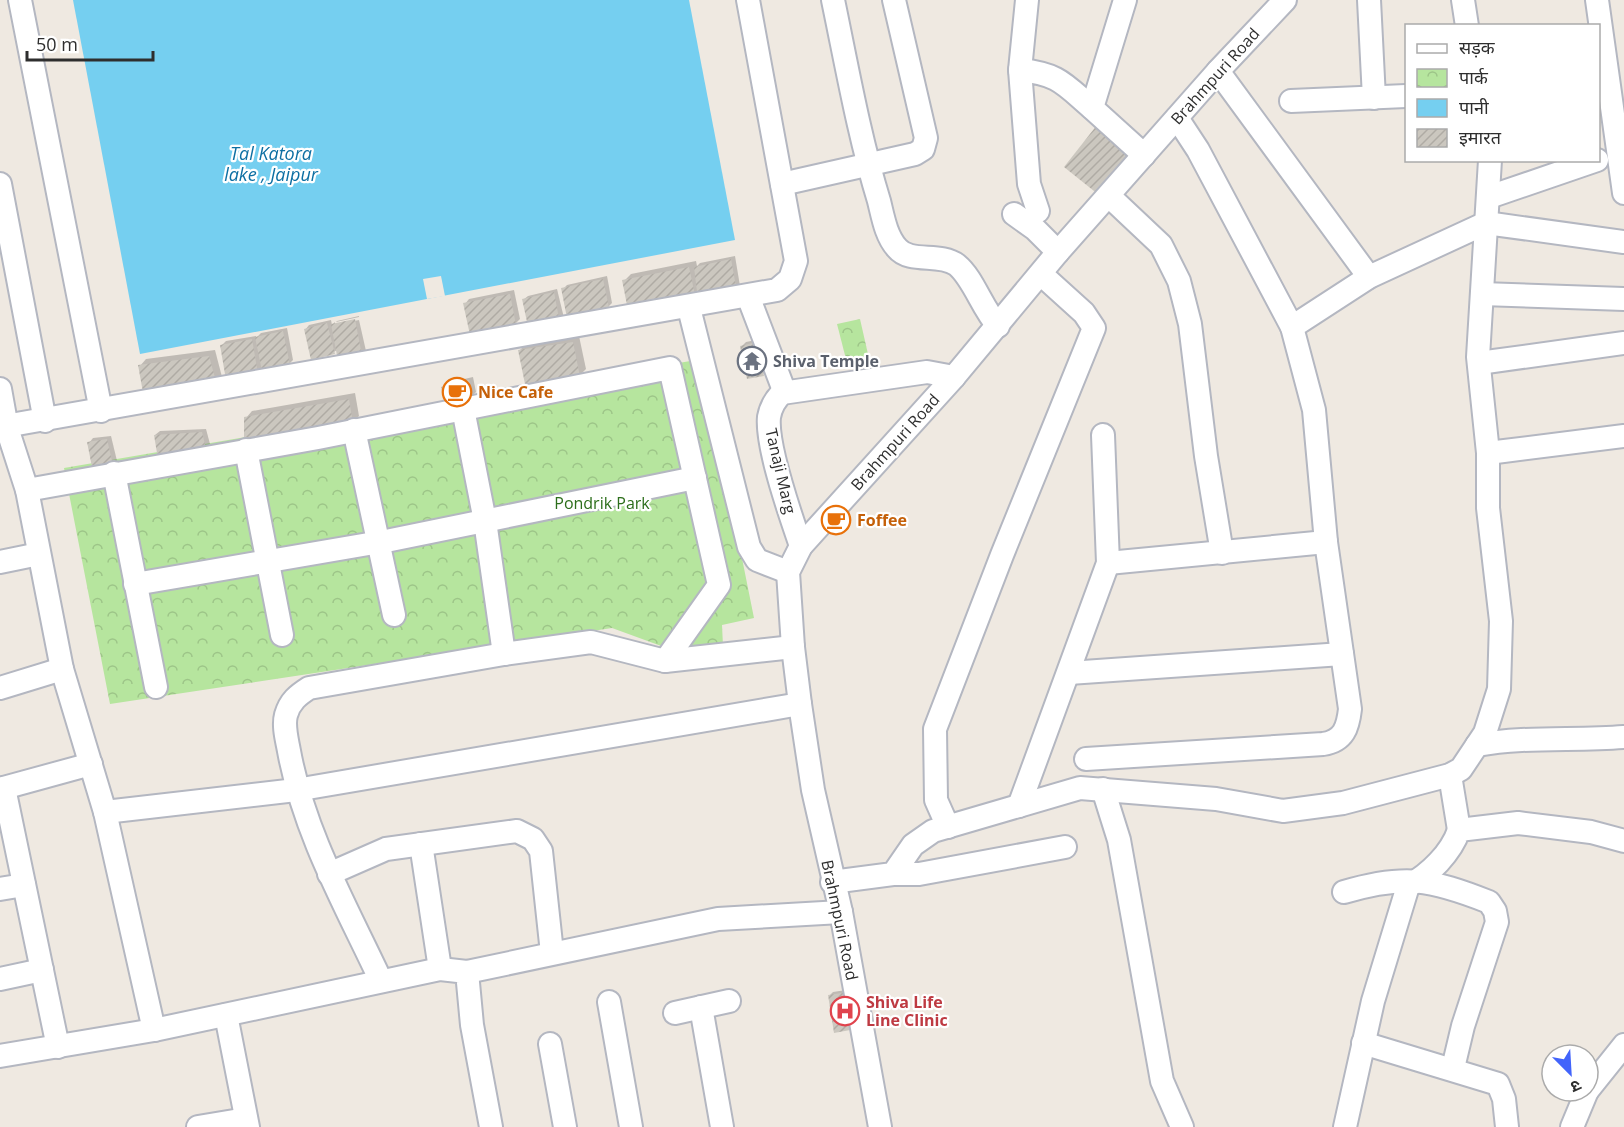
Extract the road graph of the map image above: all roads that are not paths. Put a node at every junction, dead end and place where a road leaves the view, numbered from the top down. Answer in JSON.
{"nodes":[{"id":1,"x":20,"y":0,"type":"edge"},
{"id":2,"x":748,"y":0,"type":"edge"},
{"id":3,"x":833,"y":0,"type":"edge"},
{"id":4,"x":894,"y":0,"type":"edge"},
{"id":5,"x":1027,"y":0,"type":"edge"},
{"id":6,"x":1125,"y":0,"type":"edge"},
{"id":7,"x":1285,"y":0,"type":"edge"},
{"id":8,"x":1369,"y":0,"type":"edge"},
{"id":9,"x":1464,"y":0,"type":"edge"},
{"id":10,"x":1597,"y":0,"type":"edge"},
{"id":11,"x":1467,"y":24,"type":"edge"},
{"id":12,"x":1599,"y":24,"type":"edge"},
{"id":13,"x":1600,"y":38,"type":"edge"},
{"id":14,"x":1020,"y":70,"type":"junction"},
{"id":15,"x":1218,"y":71,"type":"junction"},
{"id":16,"x":1405,"y":96,"type":"edge"},
{"id":17,"x":1374,"y":98,"type":"junction"},
{"id":18,"x":1291,"y":101,"type":"dead end"},
{"id":19,"x":1092,"y":108,"type":"junction"},
{"id":20,"x":1177,"y":118,"type":"junction"},
{"id":21,"x":1609,"y":154,"type":"edge"},
{"id":22,"x":1144,"y":155,"type":"junction"},
{"id":23,"x":1490,"y":162,"type":"edge"},
{"id":24,"x":1587,"y":162,"type":"edge"},
{"id":25,"x":867,"y":164,"type":"junction"},
{"id":26,"x":0,"y":184,"type":"edge"},
{"id":27,"x":782,"y":184,"type":"junction"},
{"id":28,"x":1624,"y":193,"type":"edge"},
{"id":29,"x":1109,"y":196,"type":"junction"},
{"id":30,"x":1489,"y":197,"type":"junction"},
{"id":31,"x":1038,"y":212,"type":"dead end"},
{"id":32,"x":1014,"y":214,"type":"dead end"},
{"id":33,"x":1486,"y":223,"type":"junction"},
{"id":34,"x":1624,"y":242,"type":"edge"},
{"id":35,"x":1058,"y":252,"type":"junction"},
{"id":36,"x":1042,"y":275,"type":"junction"},
{"id":37,"x":1369,"y":278,"type":"junction"},
{"id":38,"x":1482,"y":294,"type":"junction"},
{"id":39,"x":748,"y":296,"type":"junction"},
{"id":40,"x":1624,"y":299,"type":"edge"},
{"id":41,"x":689,"y":308,"type":"junction"},
{"id":42,"x":998,"y":326,"type":"junction"},
{"id":43,"x":1292,"y":327,"type":"junction"},
{"id":44,"x":1624,"y":343,"type":"edge"},
{"id":45,"x":1479,"y":363,"type":"junction"},
{"id":46,"x":954,"y":376,"type":"junction"},
{"id":47,"x":782,"y":385,"type":"dead end"},
{"id":48,"x":0,"y":390,"type":"edge"},
{"id":49,"x":463,"y":409,"type":"junction"},
{"id":50,"x":100,"y":411,"type":"junction"},
{"id":51,"x":45,"y":421,"type":"junction"},
{"id":52,"x":4,"y":427,"type":"edge"},
{"id":53,"x":354,"y":430,"type":"junction"},
{"id":54,"x":1102,"y":435,"type":"dead end"},
{"id":55,"x":1624,"y":436,"type":"edge"},
{"id":56,"x":246,"y":450,"type":"junction"},
{"id":57,"x":1488,"y":453,"type":"junction"},
{"id":58,"x":114,"y":473,"type":"junction"},
{"id":59,"x":695,"y":478,"type":"junction"},
{"id":60,"x":27,"y":490,"type":"junction"},
{"id":61,"x":485,"y":521,"type":"junction"},
{"id":62,"x":380,"y":542,"type":"junction"},
{"id":63,"x":1326,"y":542,"type":"junction"},
{"id":64,"x":801,"y":546,"type":"junction"},
{"id":65,"x":1222,"y":553,"type":"junction"},
{"id":66,"x":39,"y":554,"type":"junction"},
{"id":67,"x":267,"y":561,"type":"junction"},
{"id":68,"x":0,"y":562,"type":"edge"},
{"id":69,"x":1108,"y":563,"type":"junction"},
{"id":70,"x":788,"y":572,"type":"junction"},
{"id":71,"x":135,"y":584,"type":"junction"},
{"id":72,"x":394,"y":615,"type":"dead end"},
{"id":73,"x":282,"y":635,"type":"dead end"},
{"id":74,"x":793,"y":647,"type":"junction"},
{"id":75,"x":504,"y":654,"type":"junction"},
{"id":76,"x":1342,"y":654,"type":"junction"},
{"id":77,"x":664,"y":661,"type":"junction"},
{"id":78,"x":62,"y":669,"type":"junction"},
{"id":79,"x":1069,"y":673,"type":"junction"},
{"id":80,"x":156,"y":687,"type":"dead end"},
{"id":81,"x":0,"y":688,"type":"edge"},
{"id":82,"x":800,"y":704,"type":"junction"},
{"id":83,"x":1624,"y":737,"type":"edge"},
{"id":84,"x":1477,"y":745,"type":"junction"},
{"id":85,"x":1086,"y":759,"type":"dead end"},
{"id":86,"x":91,"y":764,"type":"junction"},
{"id":87,"x":1450,"y":775,"type":"junction"},
{"id":88,"x":2,"y":788,"type":"edge"},
{"id":89,"x":1103,"y":789,"type":"junction"},
{"id":90,"x":296,"y":790,"type":"junction"},
{"id":91,"x":1019,"y":806,"type":"junction"},
{"id":92,"x":105,"y":812,"type":"junction"},
{"id":93,"x":948,"y":827,"type":"junction"},
{"id":94,"x":1459,"y":830,"type":"junction"},
{"id":95,"x":1624,"y":841,"type":"edge"},
{"id":96,"x":421,"y":844,"type":"junction"},
{"id":97,"x":1065,"y":847,"type":"dead end"},
{"id":98,"x":329,"y":874,"type":"junction"},
{"id":99,"x":893,"y":874,"type":"junction"},
{"id":100,"x":1419,"y":880,"type":"junction"},
{"id":101,"x":832,"y":882,"type":"junction"},
{"id":102,"x":24,"y":885,"type":"junction"},
{"id":103,"x":0,"y":889,"type":"edge"},
{"id":104,"x":1344,"y":892,"type":"dead end"},
{"id":105,"x":841,"y":912,"type":"junction"},
{"id":106,"x":552,"y":953,"type":"junction"},
{"id":107,"x":440,"y":969,"type":"junction"},
{"id":108,"x":42,"y":970,"type":"junction"},
{"id":109,"x":467,"y":972,"type":"junction"},
{"id":110,"x":0,"y":979,"type":"edge"},
{"id":111,"x":381,"y":981,"type":"junction"},
{"id":112,"x":729,"y":1001,"type":"dead end"},
{"id":113,"x":609,"y":1002,"type":"dead end"},
{"id":114,"x":700,"y":1007,"type":"junction"},
{"id":115,"x":675,"y":1013,"type":"dead end"},
{"id":116,"x":226,"y":1015,"type":"junction"},
{"id":117,"x":154,"y":1030,"type":"junction"},
{"id":118,"x":1364,"y":1043,"type":"junction"},
{"id":119,"x":550,"y":1044,"type":"dead end"},
{"id":120,"x":1624,"y":1045,"type":"edge"},
{"id":121,"x":58,"y":1047,"type":"junction"},
{"id":122,"x":0,"y":1056,"type":"edge"},
{"id":123,"x":1453,"y":1068,"type":"junction"},
{"id":124,"x":1600,"y":1075,"type":"edge"},
{"id":125,"x":1582,"y":1103,"type":"edge"},
{"id":126,"x":247,"y":1123,"type":"edge"},
{"id":127,"x":198,"y":1127,"type":"edge"},
{"id":128,"x":491,"y":1127,"type":"edge"},
{"id":129,"x":565,"y":1127,"type":"edge"},
{"id":130,"x":631,"y":1127,"type":"edge"},
{"id":131,"x":722,"y":1127,"type":"edge"},
{"id":132,"x":880,"y":1127,"type":"edge"},
{"id":133,"x":1182,"y":1127,"type":"edge"},
{"id":134,"x":1345,"y":1127,"type":"edge"},
{"id":135,"x":1507,"y":1127,"type":"edge"},
{"id":136,"x":1572,"y":1127,"type":"edge"}],
"edges":[{"from":1,"to":50,"type":"street"},
{"from":2,"to":27,"type":"street"},
{"from":3,"to":25,"type":"street"},
{"from":4,"to":25,"type":"street"},
{"from":5,"to":14,"type":"street"},
{"from":6,"to":19,"type":"street"},
{"from":7,"to":15,"type":"street","name":"Brahmpuri Road"},
{"from":8,"to":17,"type":"street"},
{"from":9,"to":11,"type":"street"},
{"from":10,"to":12,"type":"street"},
{"from":13,"to":21,"type":"street"},
{"from":14,"to":19,"type":"street"},
{"from":14,"to":31,"type":"street"},
{"from":15,"to":20,"type":"street","name":"Brahmpuri Road"},
{"from":15,"to":37,"type":"street"},
{"from":16,"to":17,"type":"street"},
{"from":17,"to":18,"type":"street"},
{"from":19,"to":22,"type":"street"},
{"from":20,"to":22,"type":"street","name":"Brahmpuri Road"},
{"from":20,"to":43,"type":"street"},
{"from":21,"to":28,"type":"street"},
{"from":22,"to":29,"type":"street","name":"Brahmpuri Road"},
{"from":23,"to":30,"type":"street"},
{"from":24,"to":30,"type":"street"},
{"from":25,"to":27,"type":"street"},
{"from":25,"to":42,"type":"street"},
{"from":26,"to":51,"type":"street"},
{"from":27,"to":39,"type":"street"},
{"from":29,"to":35,"type":"street","name":"Brahmpuri Road"},
{"from":29,"to":65,"type":"street"},
{"from":30,"to":33,"type":"street"},
{"from":32,"to":35,"type":"street"},
{"from":33,"to":34,"type":"street"},
{"from":33,"to":37,"type":"street"},
{"from":33,"to":38,"type":"street"},
{"from":35,"to":36,"type":"street","name":"Brahmpuri Road"},
{"from":36,"to":42,"type":"street","name":"Brahmpuri Road"},
{"from":36,"to":93,"type":"street"},
{"from":37,"to":43,"type":"street"},
{"from":38,"to":40,"type":"street"},
{"from":38,"to":45,"type":"street"},
{"from":39,"to":41,"type":"street"},
{"from":39,"to":47,"type":"street"},
{"from":41,"to":50,"type":"street"},
{"from":41,"to":70,"type":"street"},
{"from":42,"to":46,"type":"street","name":"Brahmpuri Road"},
{"from":43,"to":63,"type":"street"},
{"from":44,"to":45,"type":"street"},
{"from":45,"to":57,"type":"street"},
{"from":46,"to":64,"type":"street","name":"Brahmpuri Road"},
{"from":46,"to":64,"type":"street","name":"Tanaji Marg"},
{"from":48,"to":52,"type":"street"},
{"from":49,"to":53,"type":"street"},
{"from":49,"to":59,"type":"street"},
{"from":49,"to":61,"type":"street"},
{"from":50,"to":51,"type":"street"},
{"from":51,"to":52,"type":"street"},
{"from":52,"to":60,"type":"street"},
{"from":53,"to":56,"type":"street"},
{"from":53,"to":62,"type":"street"},
{"from":54,"to":69,"type":"street"},
{"from":55,"to":57,"type":"street"},
{"from":56,"to":58,"type":"street"},
{"from":56,"to":67,"type":"street"},
{"from":57,"to":84,"type":"street"},
{"from":58,"to":60,"type":"street"},
{"from":58,"to":71,"type":"street"},
{"from":59,"to":61,"type":"street"},
{"from":59,"to":77,"type":"street"},
{"from":60,"to":66,"type":"street"},
{"from":61,"to":62,"type":"street"},
{"from":61,"to":75,"type":"street"},
{"from":62,"to":67,"type":"street"},
{"from":62,"to":72,"type":"street"},
{"from":63,"to":65,"type":"street"},
{"from":63,"to":76,"type":"street"},
{"from":64,"to":70,"type":"street","name":"Brahmpuri Road"},
{"from":65,"to":69,"type":"street"},
{"from":66,"to":68,"type":"street"},
{"from":66,"to":78,"type":"street"},
{"from":67,"to":71,"type":"street"},
{"from":67,"to":73,"type":"street"},
{"from":69,"to":79,"type":"street"},
{"from":70,"to":74,"type":"street","name":"Brahmpuri Road"},
{"from":71,"to":80,"type":"street"},
{"from":74,"to":77,"type":"street"},
{"from":74,"to":82,"type":"street","name":"Brahmpuri Road"},
{"from":75,"to":77,"type":"street"},
{"from":75,"to":90,"type":"street"},
{"from":76,"to":79,"type":"street"},
{"from":76,"to":85,"type":"street"},
{"from":78,"to":81,"type":"street"},
{"from":78,"to":86,"type":"street"},
{"from":79,"to":91,"type":"street"},
{"from":82,"to":90,"type":"street"},
{"from":82,"to":101,"type":"street","name":"Brahmpuri Road"},
{"from":83,"to":84,"type":"street"},
{"from":84,"to":87,"type":"street"},
{"from":86,"to":88,"type":"street"},
{"from":86,"to":92,"type":"street"},
{"from":87,"to":89,"type":"street"},
{"from":87,"to":94,"type":"street"},
{"from":88,"to":102,"type":"street"},
{"from":89,"to":91,"type":"street"},
{"from":89,"to":133,"type":"street"},
{"from":90,"to":92,"type":"street"},
{"from":90,"to":98,"type":"street"},
{"from":91,"to":93,"type":"street"},
{"from":92,"to":117,"type":"street"},
{"from":93,"to":99,"type":"street"},
{"from":94,"to":95,"type":"street"},
{"from":94,"to":100,"type":"street"},
{"from":96,"to":98,"type":"street"},
{"from":96,"to":106,"type":"street"},
{"from":96,"to":107,"type":"street"},
{"from":97,"to":99,"type":"street"},
{"from":98,"to":111,"type":"street"},
{"from":99,"to":101,"type":"street"},
{"from":100,"to":104,"type":"street"},
{"from":100,"to":118,"type":"street"},
{"from":100,"to":123,"type":"street"},
{"from":101,"to":105,"type":"street","name":"Brahmpuri Road"},
{"from":102,"to":103,"type":"street"},
{"from":102,"to":108,"type":"street"},
{"from":105,"to":106,"type":"street"},
{"from":105,"to":132,"type":"street","name":"Brahmpuri Road"},
{"from":106,"to":109,"type":"street"},
{"from":107,"to":109,"type":"street"},
{"from":107,"to":111,"type":"street"},
{"from":108,"to":110,"type":"street"},
{"from":108,"to":121,"type":"street"},
{"from":109,"to":128,"type":"street"},
{"from":111,"to":116,"type":"street"},
{"from":112,"to":114,"type":"street"},
{"from":113,"to":130,"type":"street"},
{"from":114,"to":115,"type":"street"},
{"from":114,"to":131,"type":"street"},
{"from":116,"to":117,"type":"street"},
{"from":116,"to":126,"type":"street"},
{"from":117,"to":121,"type":"street"},
{"from":118,"to":123,"type":"street"},
{"from":118,"to":134,"type":"street"},
{"from":119,"to":129,"type":"street"},
{"from":120,"to":124,"type":"street"},
{"from":121,"to":122,"type":"street"},
{"from":123,"to":135,"type":"street"},
{"from":125,"to":136,"type":"street"},
{"from":126,"to":127,"type":"street"}]}
